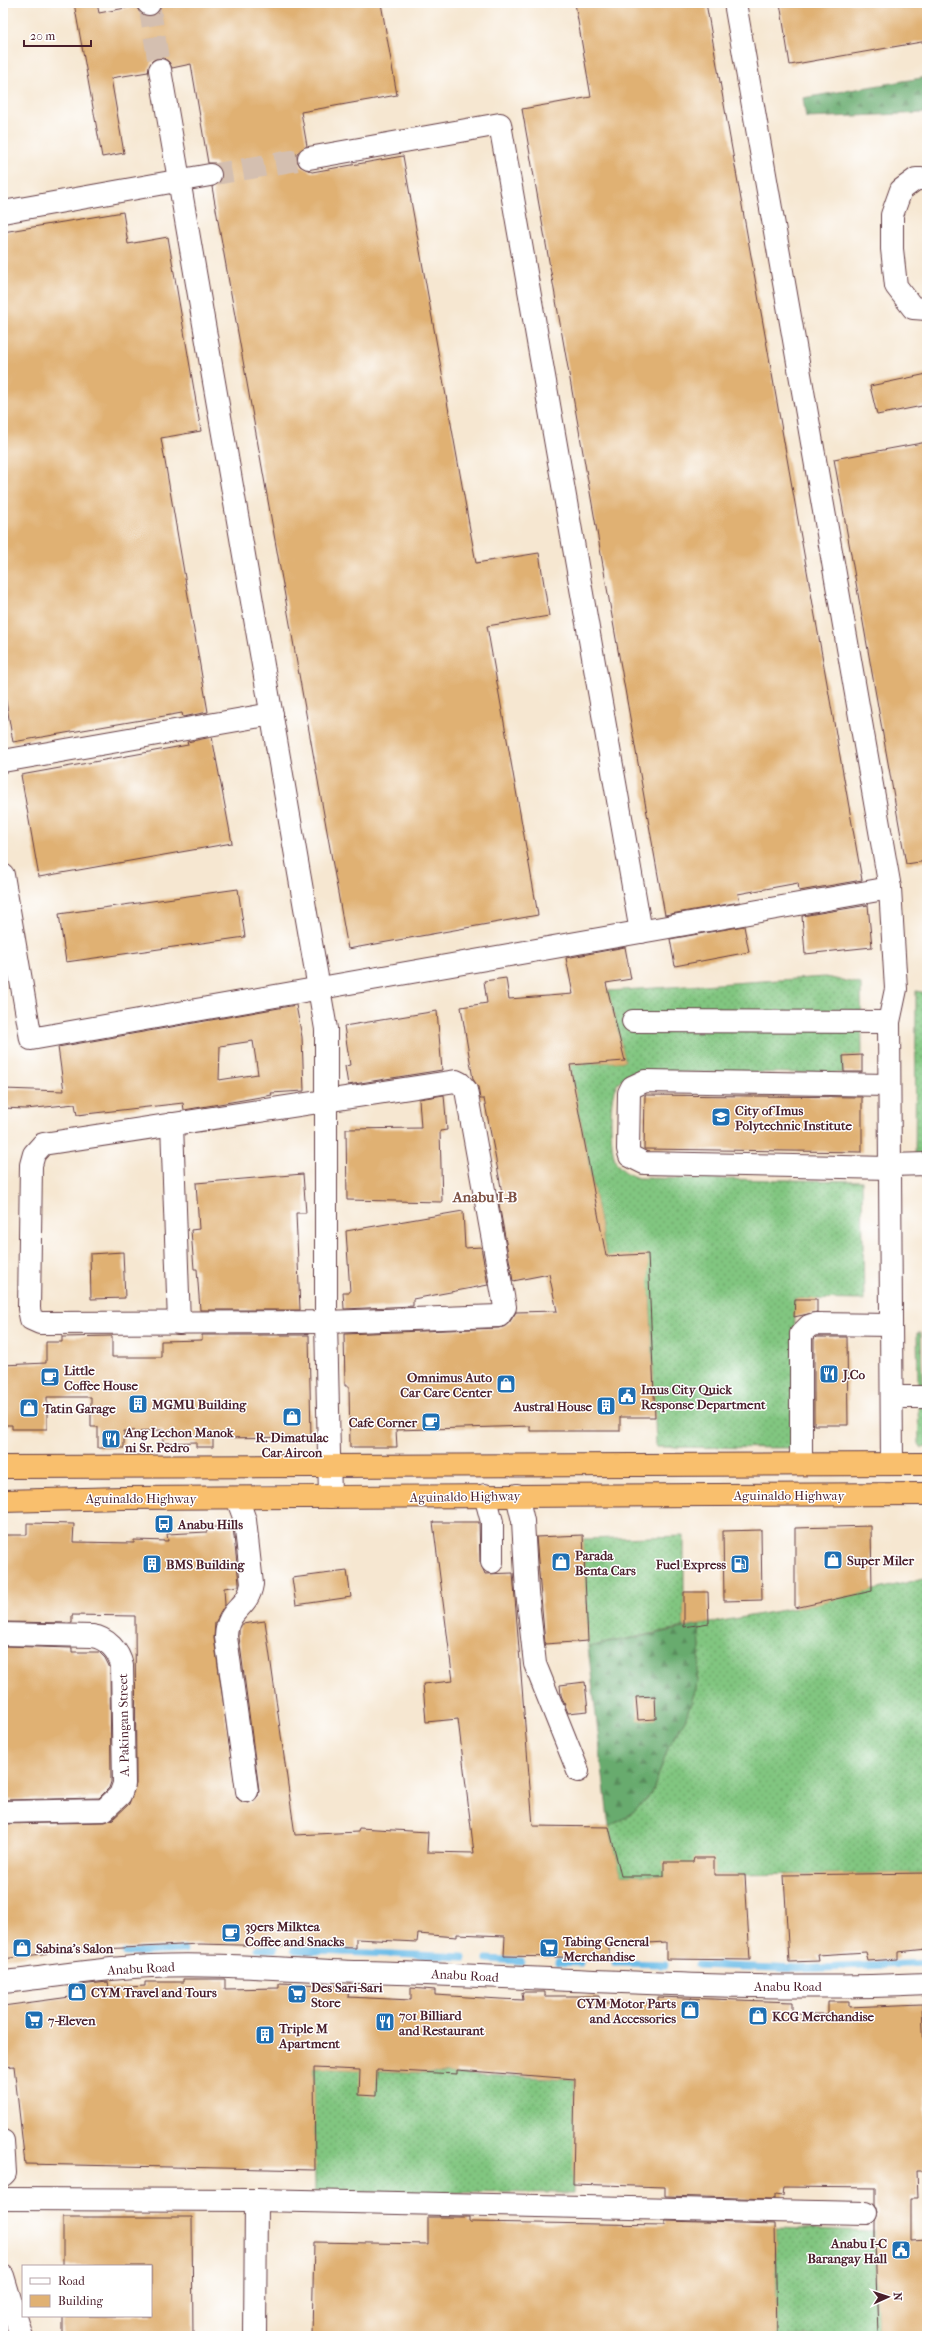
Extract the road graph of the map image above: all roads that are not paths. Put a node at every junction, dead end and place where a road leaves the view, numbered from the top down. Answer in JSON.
{"nodes":[{"id":1,"x":736,"y":3,"type":"edge"},
{"id":2,"x":160,"y":70,"type":"tunnel mouth"},
{"id":3,"x":309,"y":158,"type":"tunnel mouth"},
{"id":4,"x":210,"y":175,"type":"tunnel mouth"},
{"id":5,"x":927,"y":179,"type":"edge"},
{"id":6,"x":179,"y":181,"type":"junction"},
{"id":7,"x":3,"y":212,"type":"edge"},
{"id":8,"x":927,"y":309,"type":"edge"},
{"id":9,"x":272,"y":714,"type":"junction"},
{"id":10,"x":3,"y":761,"type":"edge"},
{"id":11,"x":3,"y":875,"type":"edge"},
{"id":12,"x":890,"y":888,"type":"junction"},
{"id":13,"x":641,"y":932,"type":"junction"},
{"id":14,"x":320,"y":988,"type":"junction"},
{"id":15,"x":632,"y":1021,"type":"dead end"},
{"id":16,"x":889,"y":1022,"type":"junction"},
{"id":17,"x":889,"y":1085,"type":"junction"},
{"id":18,"x":327,"y":1100,"type":"junction"},
{"id":19,"x":172,"y":1124,"type":"junction"},
{"id":20,"x":927,"y":1164,"type":"edge"},
{"id":21,"x":890,"y":1167,"type":"junction"},
{"id":22,"x":326,"y":1322,"type":"junction"},
{"id":23,"x":179,"y":1323,"type":"junction"},
{"id":24,"x":892,"y":1325,"type":"junction"},
{"id":25,"x":892,"y":1397,"type":"junction"},
{"id":26,"x":927,"y":1397,"type":"edge"},
{"id":27,"x":801,"y":1464,"type":"junction"},
{"id":28,"x":892,"y":1464,"type":"junction"},
{"id":29,"x":927,"y":1464,"type":"edge"},
{"id":30,"x":517,"y":1465,"type":"junction"},
{"id":31,"x":329,"y":1466,"type":"junction"},
{"id":32,"x":3,"y":1467,"type":"edge"},
{"id":33,"x":73,"y":1467,"type":"junction"},
{"id":34,"x":927,"y":1494,"type":"edge"},
{"id":35,"x":485,"y":1495,"type":"junction"},
{"id":36,"x":517,"y":1495,"type":"junction"},
{"id":37,"x":330,"y":1497,"type":"junction"},
{"id":38,"x":73,"y":1498,"type":"junction"},
{"id":39,"x":237,"y":1498,"type":"junction"},
{"id":40,"x":3,"y":1501,"type":"edge"},
{"id":41,"x":492,"y":1562,"type":"dead end"},
{"id":42,"x":3,"y":1634,"type":"edge"},
{"id":43,"x":578,"y":1770,"type":"dead end"},
{"id":44,"x":247,"y":1791,"type":"dead end"},
{"id":45,"x":3,"y":1812,"type":"edge"},
{"id":46,"x":3,"y":1982,"type":"edge"},
{"id":47,"x":927,"y":1984,"type":"edge"},
{"id":48,"x":3,"y":2141,"type":"edge"},
{"id":49,"x":3,"y":2175,"type":"edge"},
{"id":50,"x":3,"y":2199,"type":"edge"},
{"id":51,"x":256,"y":2200,"type":"junction"},
{"id":52,"x":866,"y":2212,"type":"dead end"},
{"id":53,"x":3,"y":2276,"type":"edge"},
{"id":54,"x":14,"y":2325,"type":"edge"},
{"id":55,"x":255,"y":2336,"type":"edge"}],
"edges":[{"from":1,"to":12,"type":"street"},
{"from":2,"to":6,"type":"street"},
{"from":3,"to":13,"type":"street"},
{"from":4,"to":6,"type":"street"},
{"from":5,"to":8,"type":"street"},
{"from":6,"to":7,"type":"street"},
{"from":6,"to":9,"type":"street"},
{"from":9,"to":10,"type":"street"},
{"from":9,"to":14,"type":"street"},
{"from":11,"to":14,"type":"street"},
{"from":12,"to":13,"type":"street"},
{"from":12,"to":16,"type":"street"},
{"from":13,"to":14,"type":"street"},
{"from":14,"to":18,"type":"street"},
{"from":15,"to":16,"type":"street"},
{"from":16,"to":17,"type":"street"},
{"from":17,"to":21,"type":"street"},
{"from":17,"to":21,"type":"street"},
{"from":18,"to":19,"type":"street"},
{"from":18,"to":22,"type":"street"},
{"from":18,"to":22,"type":"street"},
{"from":19,"to":23,"type":"street"},
{"from":19,"to":23,"type":"street"},
{"from":20,"to":21,"type":"street"},
{"from":21,"to":24,"type":"street"},
{"from":22,"to":23,"type":"street"},
{"from":22,"to":31,"type":"street"},
{"from":24,"to":25,"type":"street"},
{"from":24,"to":27,"type":"street"},
{"from":25,"to":26,"type":"street"},
{"from":25,"to":28,"type":"street"},
{"from":27,"to":28,"type":"highway"},
{"from":27,"to":30,"type":"highway"},
{"from":28,"to":29,"type":"highway"},
{"from":30,"to":31,"type":"highway"},
{"from":30,"to":36,"type":"highway"},
{"from":31,"to":33,"type":"highway"},
{"from":31,"to":37,"type":"street"},
{"from":32,"to":33,"type":"highway"},
{"from":33,"to":38,"type":"highway"},
{"from":34,"to":36,"type":"highway","name":"Aguinaldo Highway"},
{"from":35,"to":36,"type":"highway","name":"Aguinaldo Highway"},
{"from":35,"to":37,"type":"highway","name":"Aguinaldo Highway"},
{"from":35,"to":41,"type":"street"},
{"from":36,"to":43,"type":"street"},
{"from":37,"to":39,"type":"highway","name":"Aguinaldo Highway"},
{"from":38,"to":39,"type":"highway","name":"Aguinaldo Highway"},
{"from":38,"to":40,"type":"highway","name":"Aguinaldo Highway"},
{"from":39,"to":44,"type":"street"},
{"from":42,"to":45,"type":"street","name":"A. Pakingan Street"},
{"from":46,"to":47,"type":"street","name":"Anabu Road"},
{"from":48,"to":49,"type":"street"},
{"from":50,"to":51,"type":"street"},
{"from":51,"to":52,"type":"street"},
{"from":51,"to":55,"type":"street"},
{"from":53,"to":54,"type":"street"}]}
